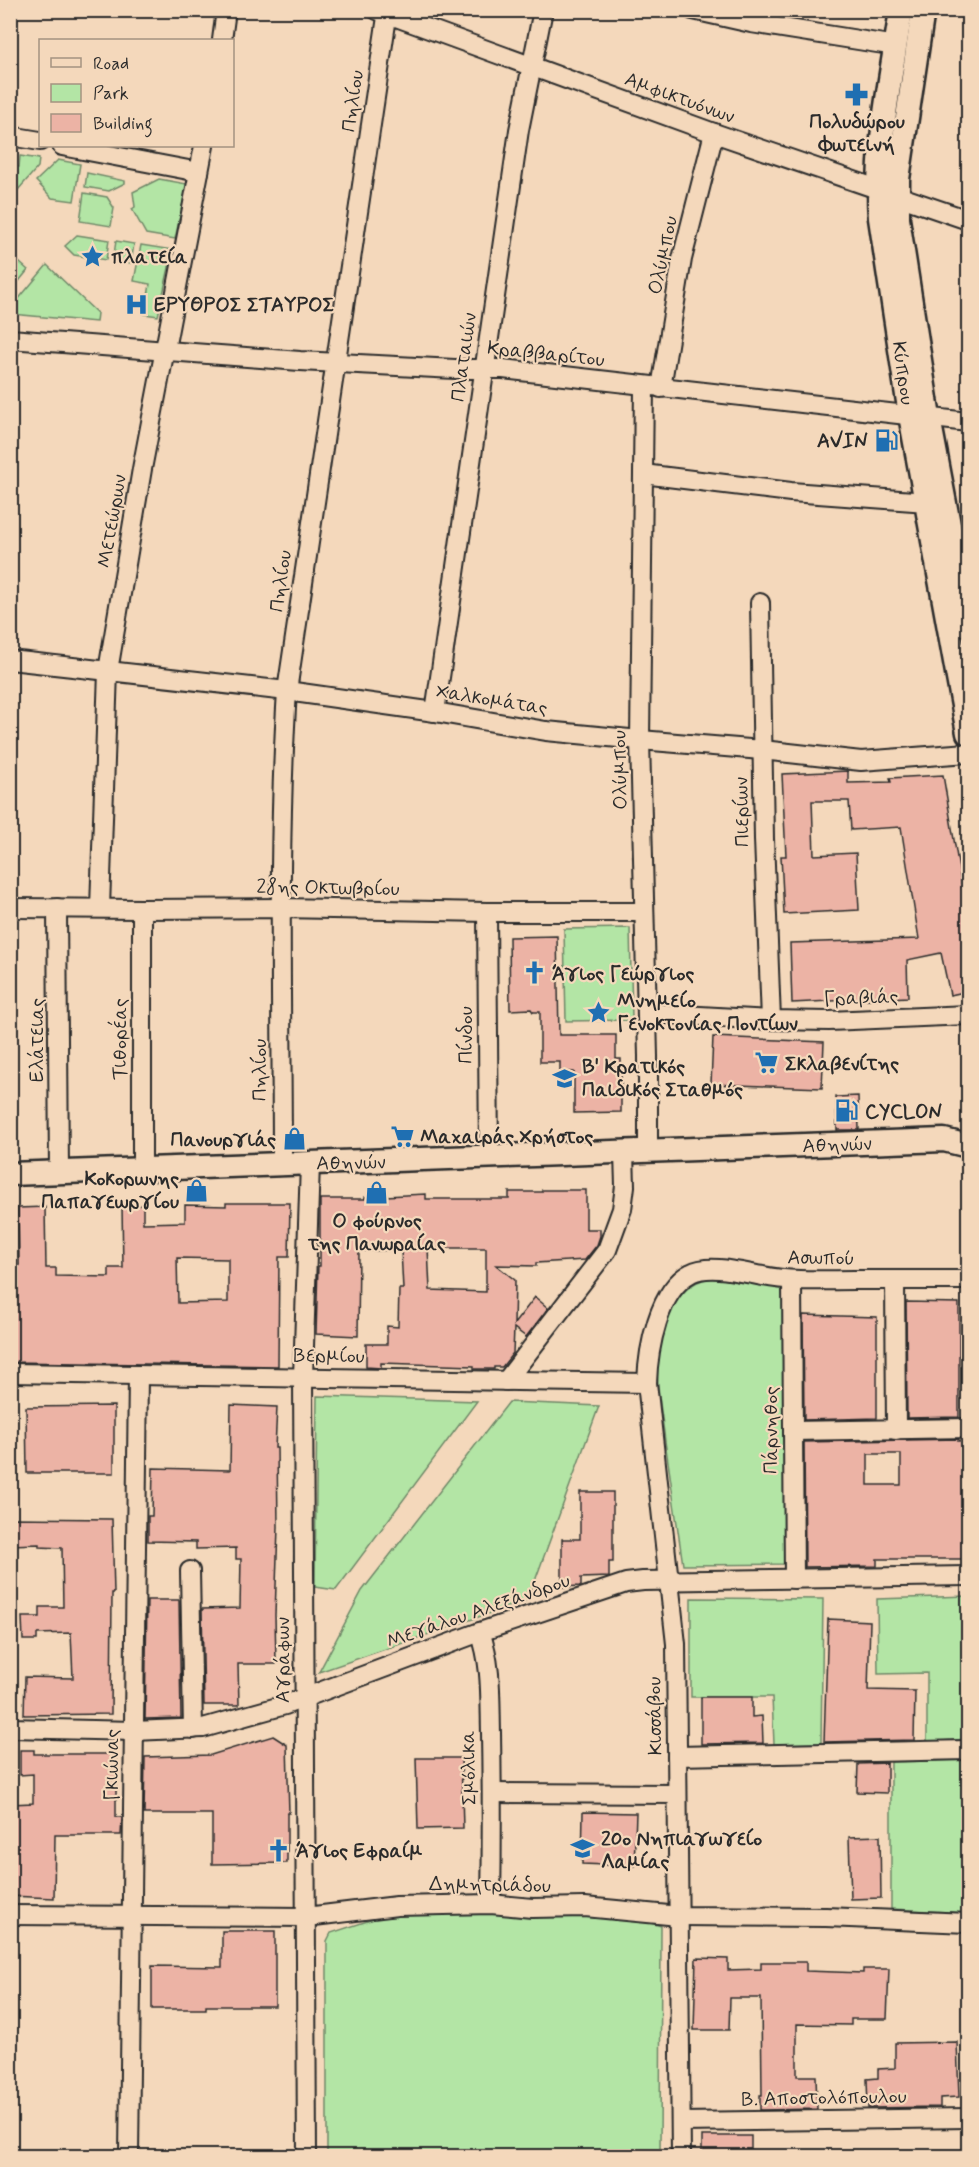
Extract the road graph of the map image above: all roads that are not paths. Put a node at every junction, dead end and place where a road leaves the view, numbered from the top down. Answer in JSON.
{"nodes":[{"id":1,"x":226,"y":10,"type":"edge"},
{"id":2,"x":543,"y":10,"type":"edge"},
{"id":3,"x":693,"y":10,"type":"edge"},
{"id":4,"x":902,"y":10,"type":"edge"},
{"id":5,"x":923,"y":10,"type":"edge"},
{"id":6,"x":384,"y":12,"type":"edge"},
{"id":7,"x":222,"y":39,"type":"edge"},
{"id":8,"x":896,"y":46,"type":"junction"},
{"id":9,"x":533,"y":67,"type":"junction"},
{"id":10,"x":714,"y":133,"type":"junction"},
{"id":11,"x":10,"y":136,"type":"edge"},
{"id":12,"x":39,"y":141,"type":"edge"},
{"id":13,"x":67,"y":147,"type":"edge"},
{"id":14,"x":204,"y":147,"type":"edge"},
{"id":15,"x":199,"y":172,"type":"junction"},
{"id":16,"x":887,"y":192,"type":"junction"},
{"id":17,"x":969,"y":220,"type":"edge"},
{"id":18,"x":10,"y":339,"type":"edge"},
{"id":19,"x":164,"y":350,"type":"junction"},
{"id":20,"x":334,"y":363,"type":"junction"},
{"id":21,"x":484,"y":369,"type":"junction"},
{"id":22,"x":653,"y":387,"type":"junction"},
{"id":23,"x":919,"y":416,"type":"junction"},
{"id":24,"x":969,"y":422,"type":"edge"},
{"id":25,"x":643,"y":474,"type":"junction"},
{"id":26,"x":927,"y":502,"type":"junction"},
{"id":27,"x":760,"y":603,"type":"dead end"},
{"id":28,"x":969,"y":626,"type":"edge"},
{"id":29,"x":10,"y":660,"type":"edge"},
{"id":30,"x":108,"y":671,"type":"junction"},
{"id":31,"x":287,"y":691,"type":"junction"},
{"id":32,"x":435,"y":712,"type":"junction"},
{"id":33,"x":969,"y":733,"type":"edge"},
{"id":34,"x":640,"y":740,"type":"junction"},
{"id":35,"x":762,"y":750,"type":"junction"},
{"id":36,"x":969,"y":753,"type":"edge"},
{"id":37,"x":10,"y":908,"type":"edge"},
{"id":38,"x":57,"y":908,"type":"junction"},
{"id":39,"x":100,"y":908,"type":"junction"},
{"id":40,"x":280,"y":908,"type":"junction"},
{"id":41,"x":142,"y":909,"type":"junction"},
{"id":42,"x":487,"y":912,"type":"junction"},
{"id":43,"x":644,"y":912,"type":"junction"},
{"id":44,"x":647,"y":1013,"type":"junction"},
{"id":45,"x":969,"y":1015,"type":"edge"},
{"id":46,"x":771,"y":1020,"type":"junction"},
{"id":47,"x":969,"y":1133,"type":"edge"},
{"id":48,"x":944,"y":1140,"type":"junction"},
{"id":49,"x":969,"y":1146,"type":"edge"},
{"id":50,"x":648,"y":1152,"type":"junction"},
{"id":51,"x":624,"y":1153,"type":"junction"},
{"id":52,"x":489,"y":1158,"type":"junction"},
{"id":53,"x":310,"y":1163,"type":"junction"},
{"id":54,"x":282,"y":1164,"type":"junction"},
{"id":55,"x":142,"y":1169,"type":"junction"},
{"id":56,"x":59,"y":1172,"type":"junction"},
{"id":57,"x":10,"y":1174,"type":"edge"},
{"id":58,"x":792,"y":1280,"type":"junction"},
{"id":59,"x":895,"y":1280,"type":"junction"},
{"id":60,"x":969,"y":1280,"type":"edge"},
{"id":61,"x":678,"y":1283,"type":"joint"},
{"id":62,"x":10,"y":1373,"type":"edge"},
{"id":63,"x":138,"y":1375,"type":"junction"},
{"id":64,"x":303,"y":1377,"type":"junction"},
{"id":65,"x":506,"y":1381,"type":"junction"},
{"id":66,"x":647,"y":1383,"type":"junction"},
{"id":67,"x":969,"y":1428,"type":"edge"},
{"id":68,"x":896,"y":1430,"type":"junction"},
{"id":69,"x":793,"y":1431,"type":"junction"},
{"id":70,"x":190,"y":1571,"type":"dead end"},
{"id":71,"x":969,"y":1576,"type":"edge"},
{"id":72,"x":670,"y":1579,"type":"junction"},
{"id":73,"x":794,"y":1579,"type":"junction"},
{"id":74,"x":480,"y":1632,"type":"junction"},
{"id":75,"x":304,"y":1696,"type":"junction"},
{"id":76,"x":10,"y":1728,"type":"edge"},
{"id":77,"x":193,"y":1729,"type":"junction"},
{"id":78,"x":134,"y":1731,"type":"junction"},
{"id":79,"x":969,"y":1750,"type":"edge"},
{"id":80,"x":677,"y":1756,"type":"junction"},
{"id":81,"x":492,"y":1793,"type":"junction"},
{"id":82,"x":677,"y":1794,"type":"junction"},
{"id":83,"x":491,"y":1904,"type":"junction"},
{"id":84,"x":10,"y":1915,"type":"edge"},
{"id":85,"x":133,"y":1916,"type":"junction"},
{"id":86,"x":679,"y":1916,"type":"junction"},
{"id":87,"x":306,"y":1917,"type":"junction"},
{"id":88,"x":969,"y":1923,"type":"edge"},
{"id":89,"x":969,"y":2118,"type":"edge"},
{"id":90,"x":681,"y":2122,"type":"junction"},
{"id":91,"x":129,"y":2157,"type":"edge"},
{"id":92,"x":307,"y":2157,"type":"edge"},
{"id":93,"x":681,"y":2157,"type":"edge"}],
"edges":[{"from":1,"to":7,"type":"street"},
{"from":2,"to":9,"type":"street","name":"Πλαταιών"},
{"from":3,"to":8,"type":"street"},
{"from":4,"to":8,"type":"main road","name":"Κύπρου"},
{"from":5,"to":16,"type":"main road","name":"Κύπρου"},
{"from":6,"to":9,"type":"street","name":"Αμφικτυόνων"},
{"from":6,"to":20,"type":"street","name":"Πηλίου"},
{"from":8,"to":16,"type":"main road","name":"Κύπρου"},
{"from":9,"to":10,"type":"street","name":"Αμφικτυόνων"},
{"from":9,"to":21,"type":"street","name":"Πλαταιών"},
{"from":10,"to":16,"type":"street","name":"Αμφικτυόνων"},
{"from":10,"to":22,"type":"street","name":"Ολύμπου"},
{"from":11,"to":12,"type":"street"},
{"from":13,"to":15,"type":"street"},
{"from":14,"to":15,"type":"street","name":"Μετεώρων"},
{"from":15,"to":19,"type":"street","name":"Μετεώρων"},
{"from":16,"to":17,"type":"street","name":"Αμφικτυόνων"},
{"from":16,"to":23,"type":"main road","name":"Κύπρου"},
{"from":18,"to":19,"type":"street","name":"Κραββαρίτου"},
{"from":19,"to":20,"type":"street","name":"Κραββαρίτου"},
{"from":19,"to":30,"type":"street","name":"Μετεώρων"},
{"from":20,"to":21,"type":"street","name":"Κραββαρίτου"},
{"from":20,"to":31,"type":"street","name":"Πηλίου"},
{"from":21,"to":22,"type":"street","name":"Κραββαρίτου"},
{"from":21,"to":32,"type":"street","name":"Πλαταιών"},
{"from":22,"to":23,"type":"street","name":"Κραββαρίτου"},
{"from":22,"to":25,"type":"street","name":"Ολύμπου"},
{"from":23,"to":24,"type":"street","name":"Κραββαρίτου"},
{"from":23,"to":26,"type":"main road","name":"Κύπρου"},
{"from":23,"to":28,"type":"main road","name":"Κύπρου"},
{"from":25,"to":26,"type":"street"},
{"from":25,"to":34,"type":"street","name":"Ολύμπου"},
{"from":26,"to":33,"type":"main road","name":"Κύπρου"},
{"from":27,"to":35,"type":"street","name":"Πιερίων"},
{"from":29,"to":30,"type":"street","name":"Χαλκομάτας"},
{"from":30,"to":31,"type":"street","name":"Χαλκομάτας"},
{"from":30,"to":39,"type":"street","name":"Μετεώρων"},
{"from":31,"to":32,"type":"street","name":"Χαλκομάτας"},
{"from":31,"to":40,"type":"street","name":"Πηλίου"},
{"from":32,"to":34,"type":"street","name":"Χαλκομάτας"},
{"from":34,"to":35,"type":"street","name":"Χαλκομάτας"},
{"from":34,"to":43,"type":"street","name":"Ολύμπου"},
{"from":35,"to":36,"type":"street","name":"Χαλκομάτας"},
{"from":35,"to":46,"type":"street","name":"Πιερίων"},
{"from":37,"to":38,"type":"street","name":"28ης Οκτωβρίου"},
{"from":38,"to":39,"type":"street","name":"28ης Οκτωβρίου"},
{"from":38,"to":56,"type":"street","name":"Ελάτειας"},
{"from":39,"to":41,"type":"street","name":"28ης Οκτωβρίου"},
{"from":40,"to":41,"type":"street","name":"28ης Οκτωβρίου"},
{"from":40,"to":42,"type":"street","name":"28ης Οκτωβρίου"},
{"from":40,"to":54,"type":"street","name":"Πηλίου"},
{"from":41,"to":55,"type":"street","name":"Τιθορέας"},
{"from":42,"to":43,"type":"street","name":"28ης Οκτωβρίου"},
{"from":42,"to":52,"type":"street","name":"Πίνδου"},
{"from":43,"to":44,"type":"street","name":"Ολύμπου"},
{"from":44,"to":46,"type":"street","name":"Γραβιάς"},
{"from":44,"to":50,"type":"street","name":"Ολύμπου"},
{"from":45,"to":46,"type":"street","name":"Γραβιάς"},
{"from":47,"to":48,"type":"main road","name":"Αθηνών"},
{"from":48,"to":49,"type":"main road","name":"Αθηνών"},
{"from":48,"to":50,"type":"main road","name":"Αθηνών"},
{"from":50,"to":51,"type":"main road","name":"Αθηνών"},
{"from":51,"to":52,"type":"main road","name":"Αθηνών"},
{"from":51,"to":65,"type":"street"},
{"from":52,"to":53,"type":"main road","name":"Αθηνών"},
{"from":53,"to":54,"type":"main road","name":"Αθηνών"},
{"from":53,"to":64,"type":"street","name":"Αγράφων"},
{"from":54,"to":55,"type":"main road","name":"Αθηνών"},
{"from":55,"to":56,"type":"main road","name":"Αθηνών"},
{"from":56,"to":57,"type":"main road","name":"Αθηνών"},
{"from":58,"to":59,"type":"street","name":"Ασωπού"},
{"from":58,"to":61,"type":"street","name":"Ασωπού"},
{"from":58,"to":69,"type":"street","name":"Πάρνηθος"},
{"from":59,"to":60,"type":"street","name":"Ασωπού"},
{"from":59,"to":68,"type":"street"},
{"from":61,"to":66,"type":"street","name":"Κισσάβου"},
{"from":62,"to":63,"type":"street","name":"Βερμίου"},
{"from":63,"to":64,"type":"street","name":"Βερμίου"},
{"from":63,"to":78,"type":"street","name":"Γκιώνας"},
{"from":64,"to":65,"type":"street","name":"Βερμίου"},
{"from":64,"to":75,"type":"street","name":"Αγράφων"},
{"from":65,"to":66,"type":"street","name":"Βερμίου"},
{"from":66,"to":72,"type":"street","name":"Κισσάβου"},
{"from":67,"to":68,"type":"street"},
{"from":68,"to":69,"type":"street"},
{"from":69,"to":73,"type":"street","name":"Πάρνηθος"},
{"from":70,"to":77,"type":"street"},
{"from":71,"to":73,"type":"street","name":"Μεγάλου Αλεξάνδρου"},
{"from":72,"to":73,"type":"street","name":"Μεγάλου Αλεξάνδρου"},
{"from":72,"to":74,"type":"street","name":"Μεγάλου Αλεξάνδρου"},
{"from":72,"to":80,"type":"street","name":"Κισσάβου"},
{"from":74,"to":75,"type":"street","name":"Μεγάλου Αλεξάνδρου"},
{"from":74,"to":81,"type":"street","name":"Σμόλικα"},
{"from":75,"to":77,"type":"street","name":"Μεγάλου Αλεξάνδρου"},
{"from":75,"to":87,"type":"street","name":"Αγράφων"},
{"from":76,"to":78,"type":"street","name":"Μεγάλου Αλεξάνδρου"},
{"from":77,"to":78,"type":"street","name":"Μεγάλου Αλεξάνδρου"},
{"from":78,"to":85,"type":"street","name":"Γκιώνας"},
{"from":79,"to":80,"type":"street"},
{"from":80,"to":82,"type":"street","name":"Κισσάβου"},
{"from":81,"to":82,"type":"street"},
{"from":81,"to":83,"type":"street","name":"Σμόλικα"},
{"from":82,"to":86,"type":"street","name":"Κισσάβου"},
{"from":83,"to":86,"type":"street","name":"Δημητριάδου"},
{"from":83,"to":87,"type":"street","name":"Δημητριάδου"},
{"from":84,"to":85,"type":"street","name":"Δημητριάδου"},
{"from":85,"to":87,"type":"street","name":"Δημητριάδου"},
{"from":85,"to":91,"type":"street","name":"Γκιώνας"},
{"from":86,"to":88,"type":"street","name":"Δημητριάδου"},
{"from":86,"to":90,"type":"street","name":"Κισσάβου"},
{"from":87,"to":92,"type":"street","name":"Αγράφων"},
{"from":89,"to":90,"type":"street","name":"Β. Αποστολόπουλου"},
{"from":90,"to":93,"type":"street","name":"Κισσάβου"}]}
